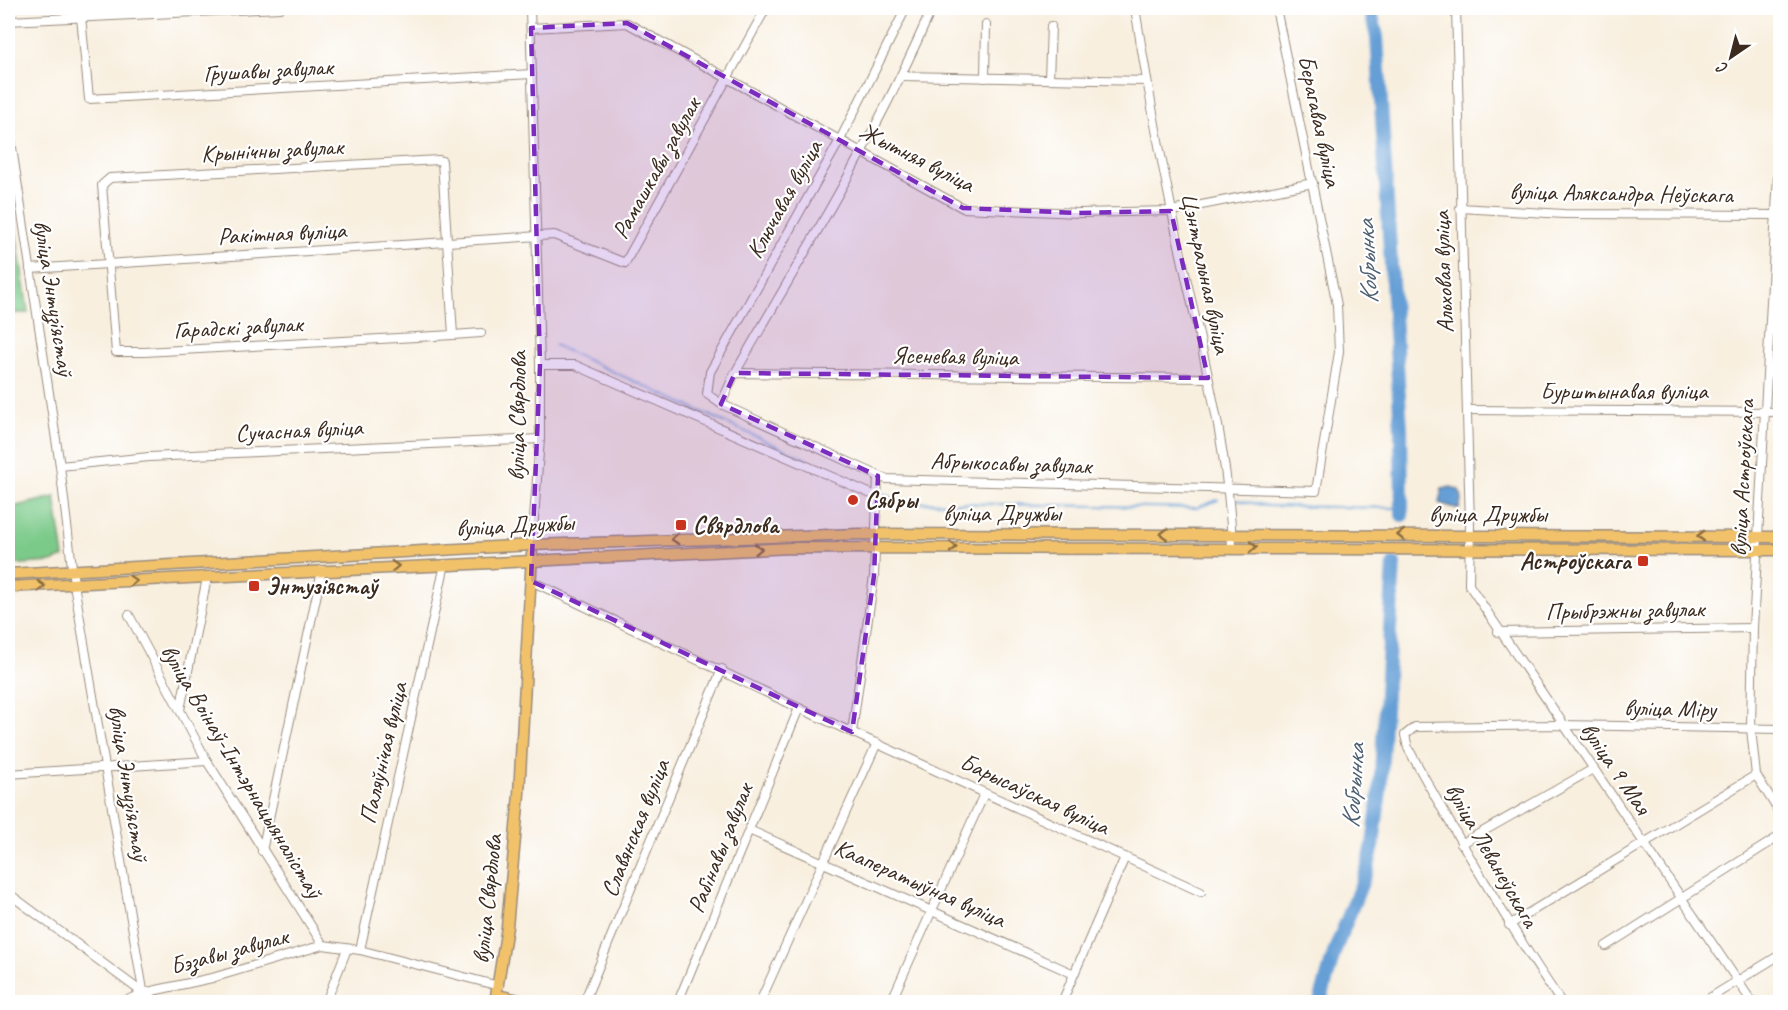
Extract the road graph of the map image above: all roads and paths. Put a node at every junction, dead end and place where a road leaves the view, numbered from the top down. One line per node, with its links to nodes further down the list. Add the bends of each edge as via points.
1 (280, 8): 9 (street)
2 (530, 8): 13 (street, вуліца Свярдлова)
3 (766, 8): 17 (street, Рамашкавы завулак)
4 (906, 8): 22 (street, Ключавая вуліца)
5 (932, 8): 15 (street, Ключавая вуліца)
6 (1135, 8): 19 (street, Цэнтральная вуліца)
7 (1276, 8): 24 (street, Берагавая вуліца)
8 (1456, 8): 25 (street, Альховая вуліца)
9 (81, 17): 10 (street); 14 (street, Грушавы завулак, via 89,99)
10 (8, 21)
11 (986, 24): 16 (street)
12 (1051, 26): 18 (street)
13 (531, 28): 14 (street, вуліца Свярдлова); 17 (street, Жытняя вуліца, via 627,23)
14 (532, 74): 28 (street, вуліца Свярдлова)
15 (902, 76): 16 (street); 23 (street, Ключавая вуліца)
16 (985, 78): 18 (street)
17 (729, 79): 22 (street, Жытняя вуліца); 28 (street, Рамашкавы завулак, via 625,263 554,235)
18 (1050, 79): 19 (street)
19 (1147, 81): 26 (street, Цэнтральная вуліца)
20 (8, 121): 31 (street, вуліца Энтузіястаў)
21 (1780, 139): 27 (street, вуліца Астроўскага)
22 (840, 140): 23 (street, Жытняя вуліца); 37 (street, Ключавая вуліца, via 710,372 707,394)
23 (862, 152): 26 (street, Жытняя вуліца, via 963,208 1080,213); 35 (street, Ключавая вуліца)
24 (1313, 183): 26 (street, Жытняя вуліца); 45 (street, Берагавая вуліца, via 1336,305 1339,352)
25 (1460, 208): 27 (street, вуліца Аляксандра Неўскага, via 1564,214); 38 (street, Альховая вуліца)
26 (1172, 211): 36 (street, Цэнтральная вуліца)
27 (1779, 215): 39 (street, вуліца Астроўскага)
28 (536, 237): 29 (street, Ракітная вуліца); 34 (street, вуліца Свярдлова)
29 (447, 243): 30 (street, Ракітная вуліца); 30 (street, Крынічны завулак, via 439,160 110,178 102,185); 33 (street)
30 (107, 263): 31 (street, Ракітная вуліца); 33 (street, Гарадскі завулак, via 114,348 119,353)
31 (30, 269): 42 (street, вуліца Энтузіястаў)
32 (481, 333): 33 (street, Гарадскі завулак)
33 (453, 335)
34 (540, 365): 41 (street, вуліца Свярдлова); 46 (street, via 575,365)
35 (735, 373): 36 (street, Ясеневая вуліца); 37 (street)
36 (1208, 378): 44 (street, Цэнтральная вуліца)
37 (721, 404): 43 (street, Абрыкосавы завулак)
38 (1467, 410): 39 (street, Бурштынавая вуліца); 50 (street, Альховая вуліца)
39 (1766, 412): 40 (street, Бурштынавая вуліца); 52 (street, вуліца Астроўскага)
40 (1780, 412)
41 (540, 439): 42 (street, Сучасная вуліца); 56 (street, вуліца Свярдлова)
42 (60, 466): 68 (street, вуліца Энтузіястаў)
43 (878, 476): 44 (street, Абрыкосавы завулак); 46 (street)
44 (1227, 489): 45 (street, Абрыкосавы завулак); 49 (street, Цэнтральная вуліца)
45 (1316, 491)
46 (876, 496): 47 (street)
47 (875, 534): 48 (main road, вуліца Дружбы); 54 (main road, вуліца Дружбы, one-way to 54); 57 (street); 60 (main road, via 866,543)
48 (957, 534): 49 (main road, вуліца Дружбы, one-way to 48); 57 (main road, via 882,540)
49 (1231, 534): 50 (main road, вуліца Дружбы, one-way to 49); 58 (main road, via 1220,543); 59 (street, Цэнтральная вуліца)
50 (1470, 534): 51 (main road, вуліца Дружбы); 61 (main road, via 1459,544); 62 (street, Альховая вуліца)
51 (1556, 536): 52 (main road, вуліца Дружбы, one-way to 51); 62 (main road, via 1477,540)
52 (1759, 537): 53 (main road, вуліца Дружбы); 63 (main road, via 1749,545); 65 (street, вуліца Астроўскага)
53 (1780, 537)
54 (612, 542): 56 (main road, вуліца Дружбы); 66 (main road, via 541,552)
55 (1780, 542): 65 (main road, via 1766,542)
56 (532, 545): 66 (main road, вуліца Свярдлова); 67 (main road, via 525,554); 68 (main road, вуліца Дружбы)
57 (875, 547): 58 (main road, вуліца Дружбы, one-way to 58); 60 (main road, вуліца Дружбы); 85 (street, via 870,612)
58 (1154, 547): 59 (main road, вуліца Дружбы)
59 (1232, 547): 61 (main road, вуліца Дружбы, one-way to 61)
60 (791, 548): 66 (main road, вуліца Дружбы, one-way to 60)
61 (1394, 548): 62 (main road, вуліца Дружбы)
62 (1470, 548): 63 (main road, вуліца Дружбы); 77 (street, вуліца 9 Мая, via 1469,585)
63 (1673, 549): 65 (main road, вуліца Дружбы)
64 (1780, 550): 65 (main road, вуліца Дружбы)
65 (1758, 551): 76 (street, вуліца Астроўскага)
66 (532, 560): 67 (main road, вуліца Дружбы); 72 (main road, вуліца Свярдлова)
67 (445, 564): 69 (main road, вуліца Дружбы, one-way to 67); 109 (street, Паляўнічая вуліца)
68 (73, 570): 70 (main road, вуліца Дружбы); 73 (street, вуліца Энтузіястаў)
69 (322, 570): 71 (main road, вуліца Дружбы); 98 (street)
70 (8, 574)
71 (207, 578): 73 (main road, вуліца Дружбы, one-way to 71); 80 (street)
72 (531, 580): 78 (street, Барысаўская вуліца); 113 (main road, вуліца Свярдлова, via 519,794)
73 (75, 584): 74 (main road, вуліца Дружбы, one-way to 73); 88 (street, вуліца Энтузіястаў)
74 (8, 587)
75 (129, 615): 80 (street, вуліца Воінаў-Інтэрнацыяналістаў)
76 (1753, 628): 77 (street, Прыбрэжны завулак); 83 (street, вуліца Астроўскага)
77 (1498, 632): 81 (street, вуліца 9 Мая)
78 (722, 669): 79 (street, Барысаўская вуліца); 119 (street, Славянская вуліца)
79 (799, 708): 85 (street, Барысаўская вуліца); 94 (street, Рабінавы завулак)
80 (180, 710): 87 (street, вуліца Воінаў-Інтэрнацыяналістаў)
81 (1563, 725): 82 (street, вуліца Міру); 83 (street, вуліца Міру); 89 (street, вуліца 9 Мая)
82 (1415, 727): 97 (street, вуліца Леванеўскага, via 1405,735 1408,748)
83 (1751, 729): 84 (street, вуліца Міру); 91 (street, вуліца Астроўскага)
84 (1780, 729)
85 (852, 732): 86 (street, Барысаўская вуліца)
86 (877, 743): 92 (street, Барысаўская вуліца); 100 (street)
87 (207, 761): 88 (street); 98 (street, вуліца Воінаў-Інтэрнацыяналістаў)
88 (107, 768): 90 (street); 114 (street, вуліца Энтузіястаў)
89 (1593, 769): 96 (street, вуліца 9 Мая); 97 (street)
90 (8, 774)
91 (1756, 775): 93 (street, вуліца Астроўскага); 96 (street)
92 (984, 794): 99 (street, Барысаўская вуліца); 104 (street)
93 (1780, 813)
94 (749, 830): 100 (street, Кааператыўная вуліца); 120 (street, Рабінавы завулак)
95 (1780, 836): 103 (street)
96 (1644, 843): 103 (street, вуліца 9 Мая); 105 (street)
97 (1461, 844): 105 (street, вуліца Леванеўскага)
98 (262, 851): 106 (street, вуліца Воінаў-Інтэрнацыяналістаў)
99 (1125, 857): 101 (street, Барысаўская вуліца); 111 (street)
100 (824, 862): 104 (street, Кааператыўная вуліца); 121 (street)
101 (1201, 892)
102 (8, 893): 114 (street)
103 (1681, 899): 107 (street); 112 (street, вуліца 9 Мая)
104 (931, 912): 111 (street, Кааператыўная вуліца); 122 (street)
105 (1509, 925): 124 (street, вуліца Леванеўскага)
106 (323, 945): 108 (street, Бэзавы завулак); 114 (street, Бэзавы завулак)
107 (1606, 946)
108 (347, 949): 109 (street, Бэзавы завулак); 117 (street)
109 (360, 950): 113 (street, Бэзавы завулак)
110 (1780, 955): 112 (street)
111 (1074, 974): 123 (street)
112 (1737, 981): 125 (street); 126 (street, вуліца 9 Мая)
113 (497, 995): 118 (main road)
114 (144, 998): 115 (street, Бэзавы завулак); 116 (street)
115 (123, 1002)
116 (160, 1002)
117 (326, 1002)
118 (528, 1002)
119 (584, 1002)
120 (678, 1002)
121 (760, 1002)
122 (891, 1002)
123 (1062, 1002)
124 (1561, 1002)
125 (1703, 1002)
126 (1752, 1002)

